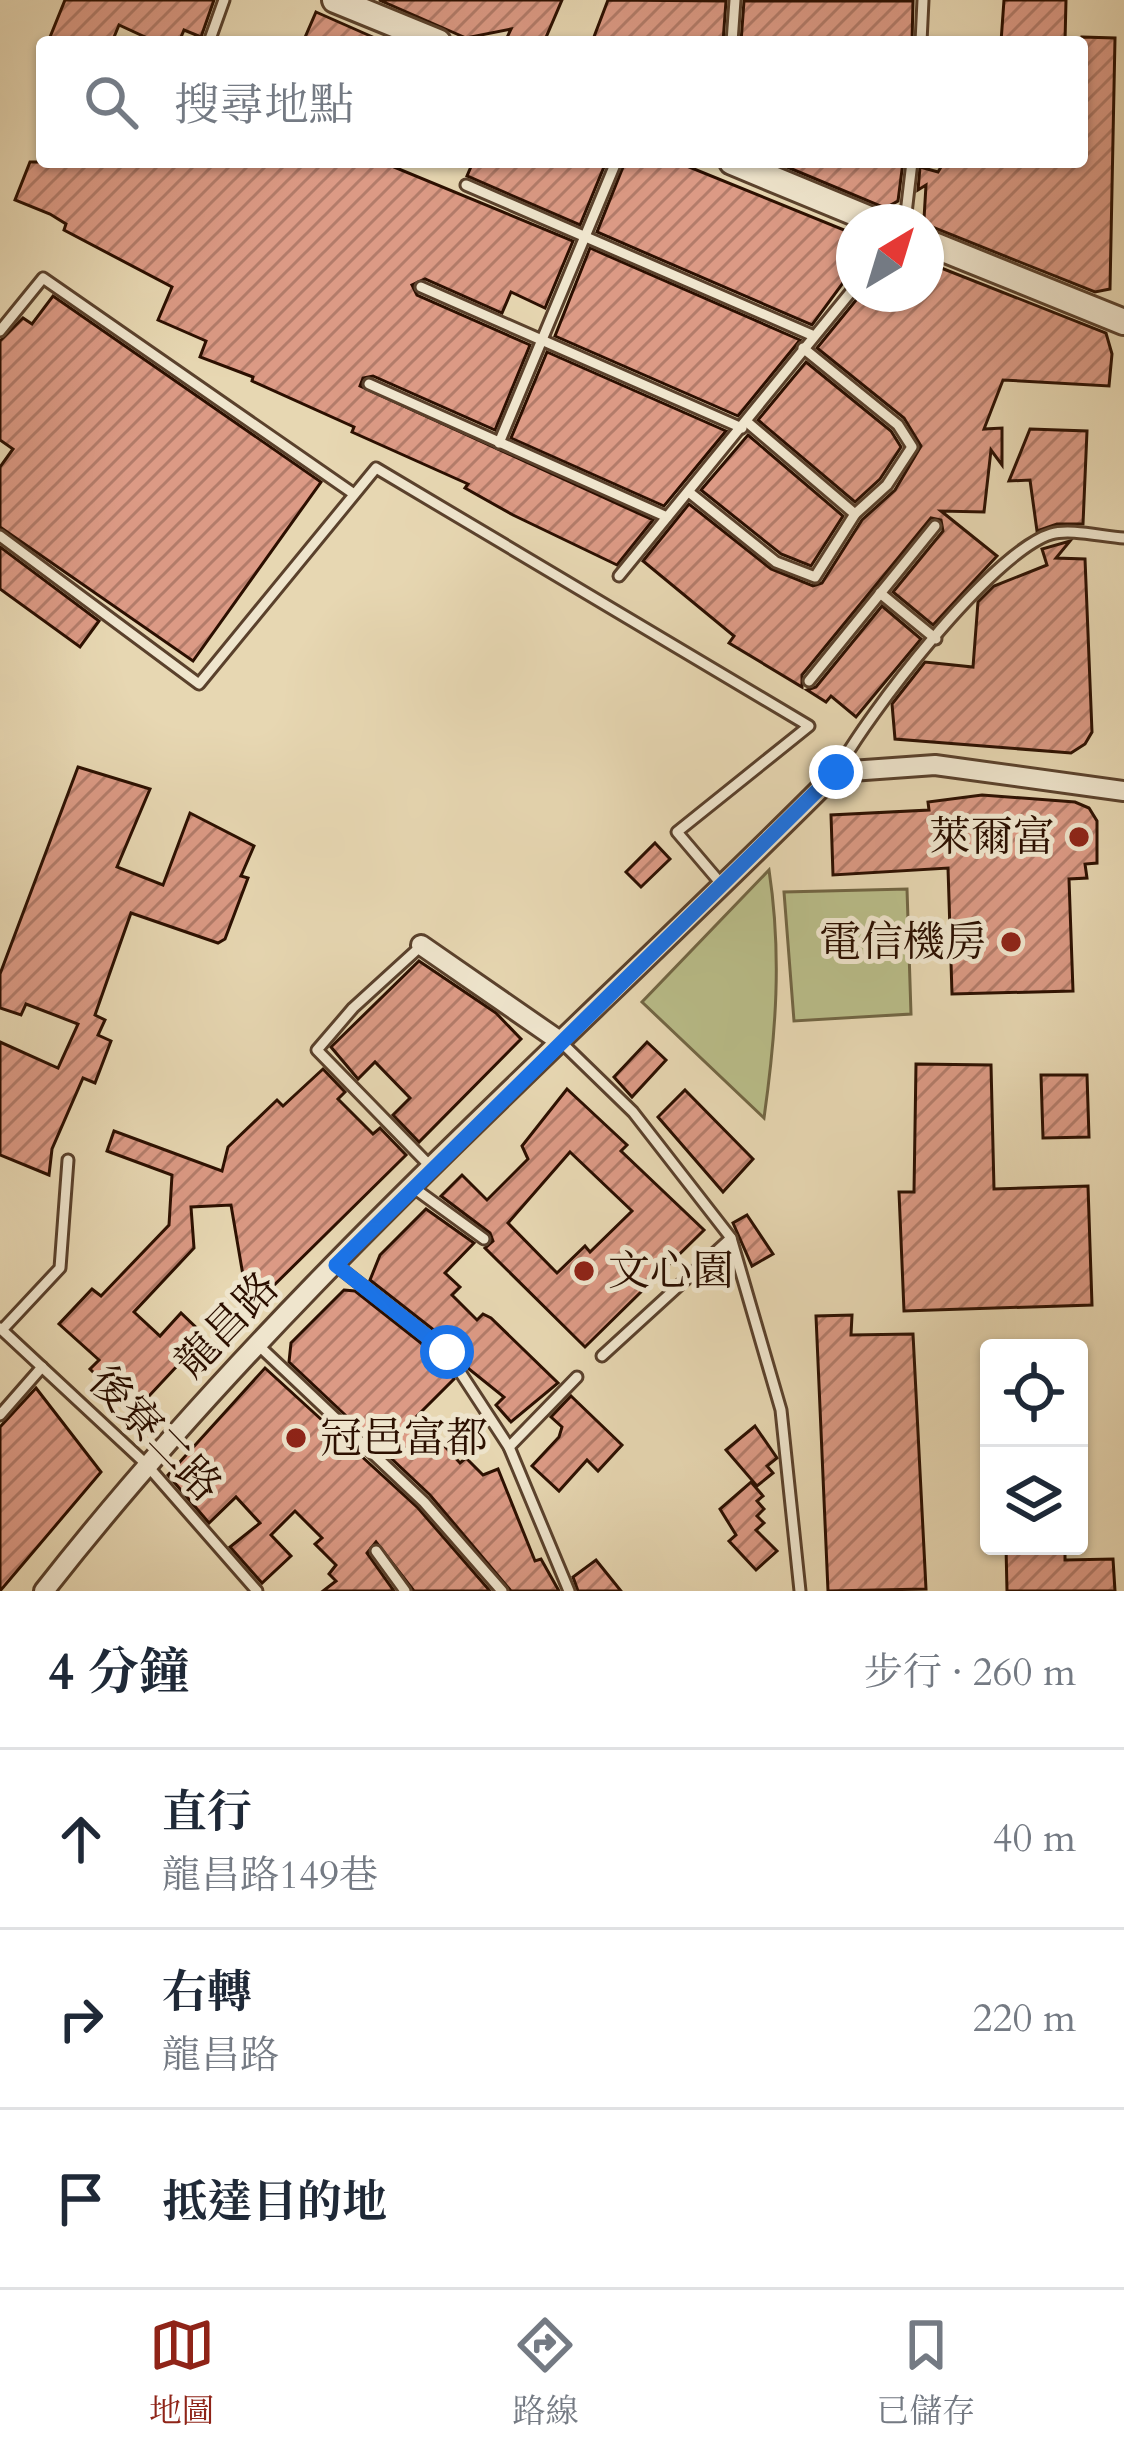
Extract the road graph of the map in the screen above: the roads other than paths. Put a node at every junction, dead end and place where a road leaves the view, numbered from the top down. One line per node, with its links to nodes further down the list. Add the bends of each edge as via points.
1 (224, 0): 5 (lane)
2 (335, 0): 6 (street)
3 (734, 0): 7 (lane)
4 (923, 0): 8 (lane)
5 (211, 36)
6 (423, 36)
7 (732, 36)
8 (921, 36)
9 (614, 168): 15 (lane)
10 (746, 168): 14 (street)
11 (911, 168): 13 (lane)
12 (466, 184): 15 (lane)
13 (907, 204)
14 (836, 205)
15 (587, 237): 21 (lane); 22 (lane)
16 (944, 249): 19 (street)
17 (421, 287): 22 (lane)
18 (836, 310): 21 (lane)
19 (1124, 322)
20 (0, 331): 28 (lane, via 43,278)
21 (814, 336): 23 (lane)
22 (543, 339): 25 (lane); 26 (lane)
23 (803, 347): 25 (lane); 29 (lane, via 911,442 887,485)
24 (370, 384): 26 (lane)
25 (744, 425): 27 (lane); 29 (lane)
26 (499, 443): 30 (lane)
27 (690, 493): 29 (lane, via 776,562 815,577); 30 (lane)
28 (354, 494): 32 (lane, via 199,684); 40 (lane, via 376,468 809,726 677,832)
29 (855, 514)
30 (668, 517): 34 (lane)
31 (935, 526): 35 (lane)
32 (0, 536)
33 (1124, 538): 36 (lane, via 1051,533 994,572)
34 (620, 576)
35 (880, 593): 36 (lane); 37 (lane)
36 (936, 639): 38 (lane, via 861,726)
37 (808, 681)
38 (836, 772): 39 (street, via 935,765); 40 (street, 龍昌路)
39 (1124, 791)
40 (723, 886): 42 (street, 龍昌路)
41 (422, 945): 42 (street); 44 (lane, via 317,1050)
42 (560, 1042): 44 (street, 龍昌路); 46 (lane, via 633,1112)
43 (68, 1160): 49 (lane, via 60,1268)
44 (433, 1169): 45 (street, 龍昌路)
45 (414, 1188): 47 (lane); 48 (street, 龍昌路)
46 (731, 1238): 51 (lane); 63 (lane, via 781,1410)
47 (484, 1239)
48 (336, 1265): 50 (street, 龍昌路); 55 (lane, via 447,1352)
49 (1, 1329): 52 (lane, 後寮二路)
50 (257, 1344): 56 (street, 龍昌路); 61 (lane, via 424,1502)
51 (602, 1356)
52 (42, 1367): 54 (lane); 56 (lane, 後寮二路)
53 (577, 1377): 55 (lane)
54 (0, 1415)
55 (509, 1447): 62 (lane)
56 (145, 1463): 58 (street, 龍昌路); 59 (lane, 後寮二路)
57 (376, 1551): 60 (lane)
58 (44, 1591)
59 (257, 1591)
60 (405, 1591)
61 (502, 1591)
62 (568, 1591)
63 (800, 1591)

